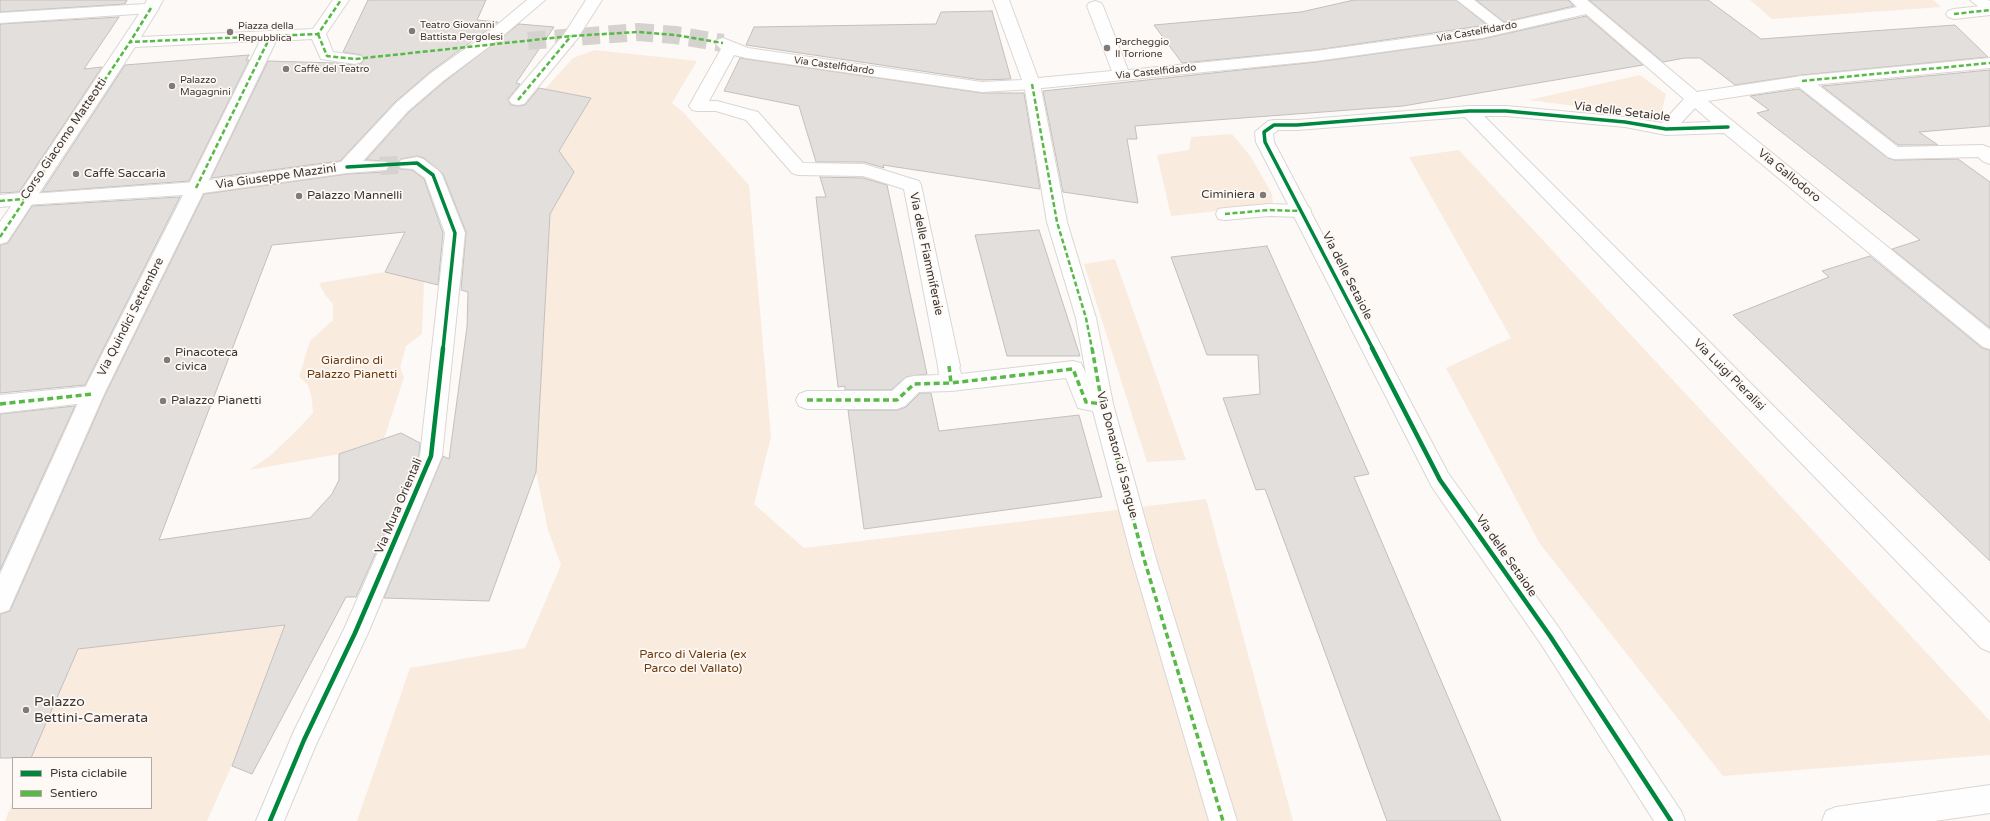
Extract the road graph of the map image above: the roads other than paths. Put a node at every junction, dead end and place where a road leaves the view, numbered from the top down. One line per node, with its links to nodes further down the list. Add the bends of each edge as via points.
1 (341, 0): 14 (street)
2 (537, 0): 31 (street, Via Giuseppe Mazzini, via 492,37 437,76 408,102)
3 (594, 0): 24 (street, via 571,36)
4 (1001, 0): 22 (street, Via Donatori di Sangue)
5 (1464, 0): 13 (lane)
6 (1978, 0): 10 (street)
7 (1588, 3): 13 (street, Via Castelfidardo); 23 (street, Via Gallodoro)
8 (153, 4): 12 (street); 16 (street)
9 (1095, 6): 20 (street)
10 (1990, 9): 11 (street)
11 (1954, 14)
12 (0, 18)
13 (1502, 28): 20 (street, Via Castelfidardo, via 1316,56)
14 (318, 34): 15 (street); 18 (street, via 326,56)
15 (271, 35): 16 (street); 32 (street, Via Quindici Settembre)
16 (130, 42): 33 (street, Corso Giacomo Matteotti)
17 (726, 46): 22 (street, Via Castelfidardo, via 746,53 982,87); 39 (street, Via delle Fiammiferaie, via 698,106 717,106 752,116 798,169 864,170 912,185)
18 (355, 59)
19 (1990, 63): 21 (street)
20 (1122, 75): 22 (street, Via Castelfidardo)
21 (1802, 81): 23 (street); 28 (street, via 1894,153 1982,151)
22 (1032, 84): 43 (street, Via Donatori di Sangue, via 1057,222 1086,318)
23 (1694, 98): 26 (street, Via Gallodoro); 27 (street)
24 (518, 100)
25 (1469, 111): 27 (street, Via delle Setaiole, via 1522,112 1625,122); 35 (street, Via delle Setaiole, via 1298,126 1274,125 1264,132 1265,142); 45 (street, Via Luigi Pieralisi)
26 (1728, 127): 27 (street, Via delle Setaiole); 38 (street, Via Gallodoro)
27 (1666, 129)
28 (1990, 158)
29 (412, 164): 47 (street, Via Mura Orientali, via 433,175 455,233 431,456)
30 (380, 166): 31 (street)
31 (347, 167): 32 (street, Via Giuseppe Mazzini)
32 (196, 188): 33 (street, Via Giuseppe Mazzini); 40 (street, Via Quindici Settembre)
33 (24, 199): 34 (street, Via Giuseppe Mazzini); 37 (street, Corso Giacomo Matteotti)
34 (0, 201)
35 (1302, 211): 36 (street, via 1269,210); 49 (street, Via delle Setaiole, via 1440,480 1550,636)
36 (1225, 214)
37 (0, 237)
38 (1990, 341)
39 (950, 374): 41 (street, via 914,384 897,400); 43 (street, via 1073,369 1086,402)
40 (93, 394): 42 (street); 44 (street, Via Quindici Settembre)
41 (807, 400)
42 (0, 404)
43 (1102, 404): 48 (street, Via Donatori di Sangue, via 1144,559)
44 (0, 602)
45 (1990, 640)
46 (1990, 799): 50 (street)
47 (270, 821)
48 (1223, 821)
49 (1671, 821)
50 (1836, 821)

